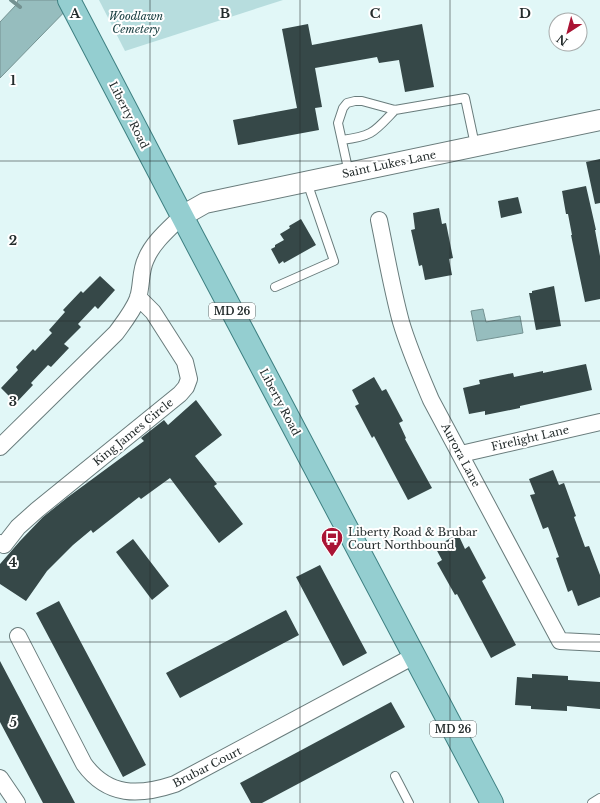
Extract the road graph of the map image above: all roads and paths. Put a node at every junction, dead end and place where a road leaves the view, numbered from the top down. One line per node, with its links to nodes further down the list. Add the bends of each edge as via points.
1 (70, 0): 8 (main road, Liberty Road / MD 26)
2 (395, 110): 4 (lane, via 368,135); 4 (lane, via 362,101 347,103 338,123); 5 (lane, via 465,98)
3 (600, 120): 5 (street, Saint Lukes Lane)
4 (342, 140): 6 (lane)
5 (475, 146): 6 (street, Saint Lukes Lane)
6 (349, 173): 7 (street, Saint Lukes Lane)
7 (307, 182): 8 (street, Saint Lukes Lane, via 205,203); 10 (lane, via 334,261)
8 (182, 216): 11 (street, via 151,249 145,260); 18 (main road, Liberty Road / MD 26)
9 (379, 220): 14 (street, Aurora Lane, via 390,278 414,359 431,400)
10 (275, 287)
11 (138, 297): 13 (street, via 130,314 116,333); 15 (street, King James Circle, via 153,312 185,362 189,379 186,387 37,510)
12 (600, 422): 14 (street, Firelight Lane)
13 (0, 447)
14 (461, 454): 17 (street, Aurora Lane, via 560,641)
15 (1, 546)
16 (18, 636): 18 (street, Brubar Court, via 88,770 102,783 126,792 160,790 175,784)
17 (600, 643)
18 (414, 656): 24 (main road, Liberty Road / MD 26)
19 (394, 776): 23 (lane)
20 (0, 778): 22 (street)
21 (600, 798): 25 (lane)
22 (17, 803)
23 (409, 803)
24 (492, 803)
25 (592, 803)

